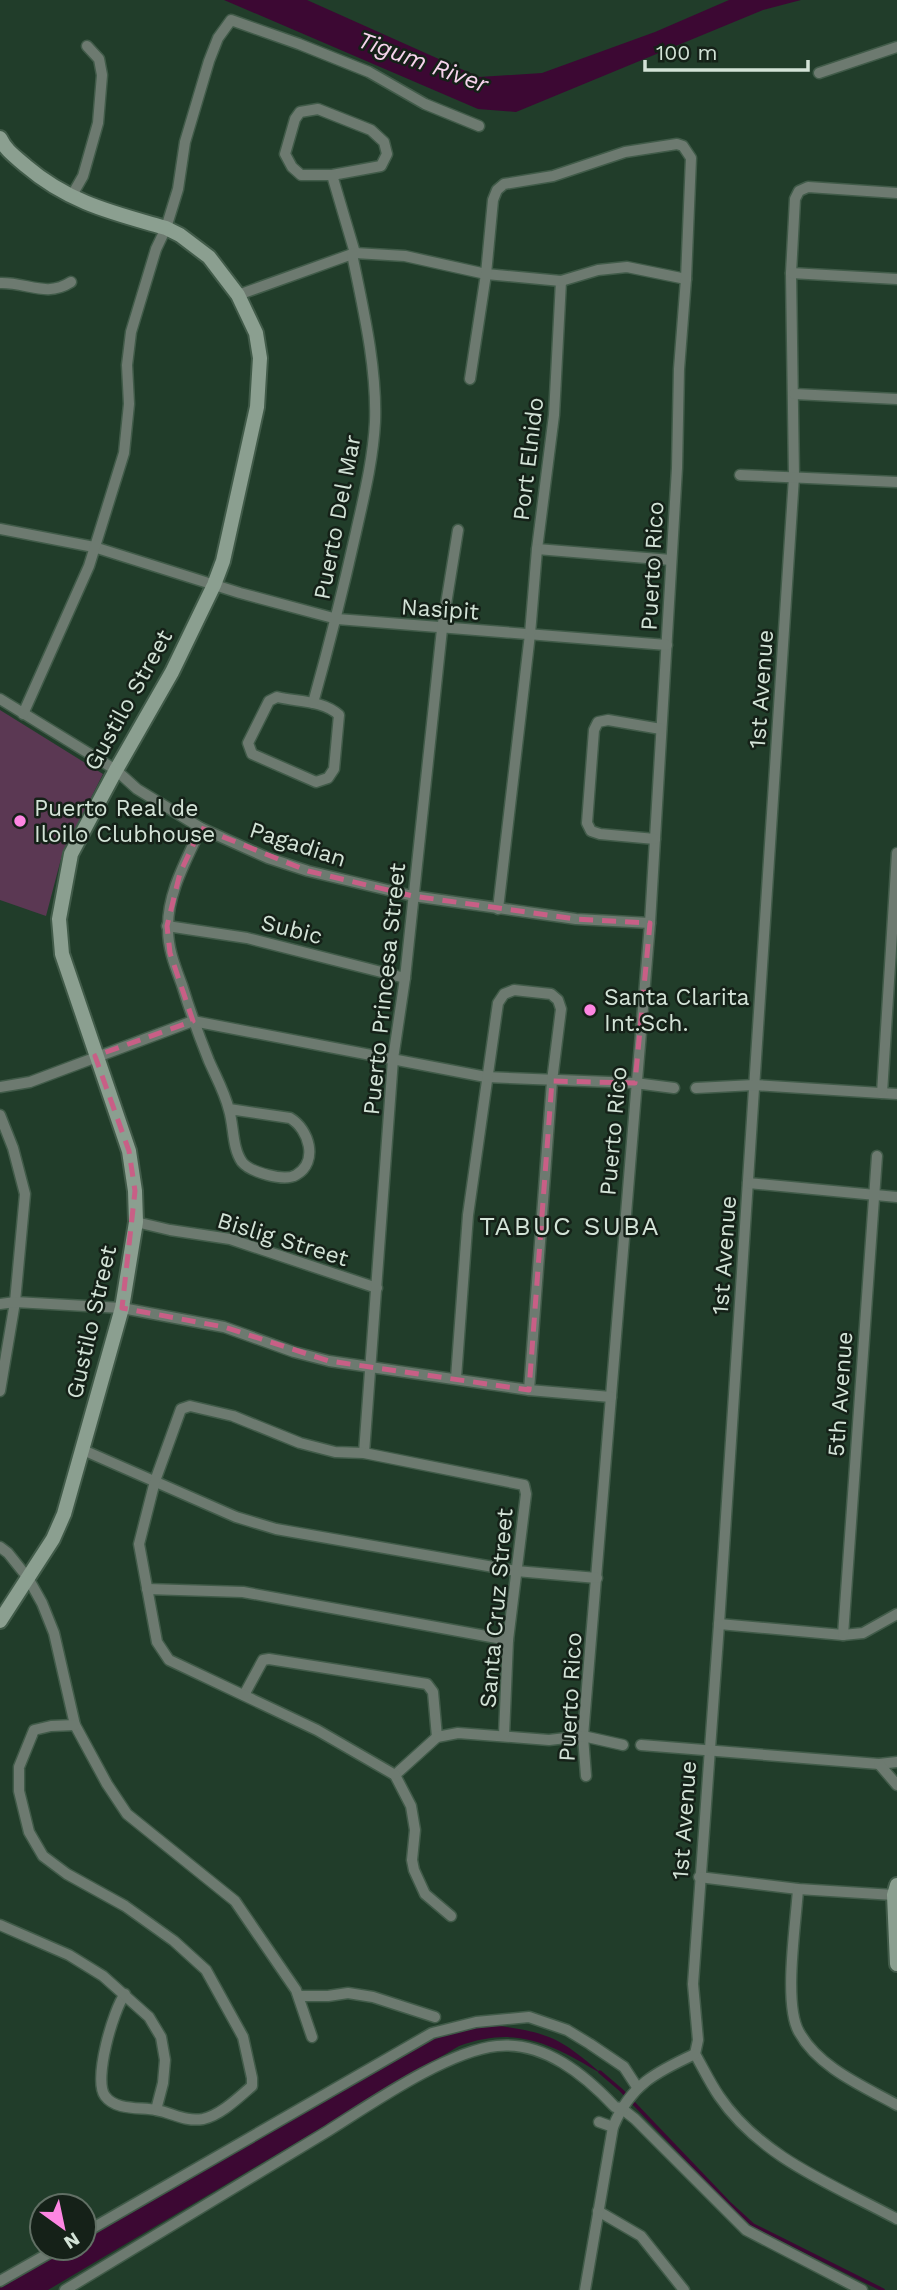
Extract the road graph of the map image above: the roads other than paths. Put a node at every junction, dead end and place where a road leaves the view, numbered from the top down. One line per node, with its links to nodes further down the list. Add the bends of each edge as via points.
1 (87, 46): 8 (street, via 99,59 102,75 98,123 83,176)
2 (897, 47): 3 (street)
3 (819, 73)
4 (479, 126): 9 (street, via 425,104 369,72 231,20 209,61)
5 (1, 146): 8 (street, Gustilo Street)
6 (332, 175): 6 (street, via 301,175 286,159 300,112 318,109 371,130 384,142 387,154 381,166); 10 (street, Puerto Del Mar)
7 (897, 193): 11 (street, 1st Avenue, via 807,187 799,191)
8 (71, 197): 9 (street, Gustilo Street)
9 (166, 228): 18 (street, Gustilo Street, via 209,257); 27 (street, via 131,332 128,430)
10 (354, 253): 12 (street, via 405,256); 18 (street); 31 (street, Puerto Del Mar, via 375,422 369,474)
11 (791, 273): 14 (street); 20 (street, 1st Avenue)
12 (486, 274): 13 (street, Puerto Rico, via 493,200 504,184 552,176 625,152 677,144 691,158); 15 (street); 19 (street)
13 (686, 279): 15 (street, via 627,267); 29 (street, Puerto Rico)
14 (897, 279)
15 (561, 281): 28 (street, Port Elnido, via 554,415)
16 (71, 282): 17 (street, via 57,290)
17 (0, 283)
18 (238, 295): 30 (street, Gustilo Street, via 256,333 260,379 246,462)
19 (470, 379)
20 (794, 394): 21 (street); 23 (street, 1st Avenue)
21 (897, 399)
22 (740, 475): 23 (street)
23 (794, 477): 24 (street); 54 (street, 1st Avenue)
24 (897, 482)
25 (0, 529): 27 (street)
26 (458, 530): 32 (street, Puerto Princesa Street)
27 (94, 547): 30 (street); 37 (street)
28 (537, 549): 29 (street, Port Elnido); 33 (street)
29 (671, 560): 34 (street, Puerto Rico)
30 (214, 585): 31 (street, Nasipit); 39 (street, Gustilo Street, via 173,672)
31 (337, 619): 32 (street, Nasipit); 36 (street, Puerto Del Mar)
32 (442, 629): 33 (street, Nasipit); 43 (street, Puerto Princesa Street)
33 (530, 635): 34 (street, Nasipit); 44 (street)
34 (667, 645): 38 (street, Puerto Rico)
35 (0, 699): 37 (street, Pagadian)
36 (313, 703): 36 (street, via 277,697 269,701 248,743 251,754 316,782 328,778 334,769 339,715)
37 (23, 714): 39 (street, Pagadian)
38 (661, 729): 41 (street, Puerto Rico); 41 (street, via 598,722 587,824 600,834)
39 (116, 770): 40 (street, Pagadian, via 137,789); 49 (street, Gustilo Street, via 71,854 59,919 61,954)
40 (201, 828): 43 (street, Pagadian, via 268,858); 46 (street, via 180,873)
41 (654, 839): 45 (street, Puerto Rico)
42 (897, 853): 58 (street)
43 (413, 896): 44 (street, Pagadian); 47 (street, Puerto Princesa Street)
44 (498, 909): 45 (street, Pagadian)
45 (650, 923): 53 (street, Puerto Rico)
46 (167, 926): 47 (street, Subic, via 247,938); 48 (street, via 170,953)
47 (405, 978): 50 (street, Puerto Princesa Street)
48 (193, 1021): 49 (street); 50 (street); 60 (street)
49 (95, 1056): 55 (street, via 30,1082); 66 (street, Gustilo Street, via 129,1151)
50 (393, 1059): 51 (street); 67 (street, Puerto Princesa Street)
51 (486, 1077): 52 (street); 52 (street, via 498,1003 514,990 551,994 558,1000 561,1009); 72 (street, via 468,1215)
52 (552, 1081): 53 (street); 73 (street)
53 (635, 1083): 56 (street); 75 (street, Puerto Rico)
54 (754, 1085): 57 (street); 58 (street); 63 (street, 1st Avenue)
55 (0, 1087)
56 (674, 1088)
57 (696, 1088)
58 (881, 1093): 59 (street)
59 (897, 1094)
60 (229, 1109): 60 (street, via 236,1151 246,1166 278,1178 290,1178 306,1166 310,1150 299,1123)
61 (0, 1115): 68 (street, via 25,1194)
62 (877, 1156): 64 (street, 5th Avenue)
63 (748, 1184): 64 (street); 86 (street, 1st Avenue)
64 (872, 1196): 65 (street); 87 (street, 5th Avenue)
65 (897, 1197)
66 (136, 1222): 67 (street, Bislig Street, via 230,1238); 70 (street, Gustilo Street)
67 (377, 1289): 71 (street, Puerto Princesa Street)
68 (15, 1302): 69 (street); 70 (street); 74 (street)
69 (0, 1304)
70 (122, 1308): 71 (street, via 224,1327 305,1355); 76 (street, Gustilo Street)
71 (370, 1366): 72 (street); 77 (street, Puerto Princesa Street)
72 (456, 1378): 73 (street)
73 (528, 1390): 75 (street)
74 (0, 1391)
75 (611, 1398): 82 (street, Puerto Rico)
76 (83, 1450): 78 (street); 81 (street, Gustilo Street, via 64,1514)
77 (364, 1453): 78 (street, via 300,1443 233,1416 190,1406 181,1409); 80 (street, Santa Cruz Street, via 524,1485)
78 (155, 1481): 80 (street, via 236,1517 276,1529); 83 (street, via 139,1544)
79 (0, 1547): 81 (street)
80 (516, 1571): 82 (street); 88 (street, Santa Cruz Street)
81 (28, 1578): 85 (street, Gustilo Street); 90 (street, via 54,1633)
82 (597, 1578): 92 (street, Puerto Rico)
83 (147, 1590): 88 (street, via 243,1592); 89 (street, via 157,1642 169,1660)
84 (897, 1614): 87 (street, via 863,1633)
85 (0, 1621)
86 (719, 1625): 87 (street); 96 (street, 1st Avenue)
87 (843, 1635)
88 (508, 1640): 91 (street, Santa Cruz Street)
89 (244, 1695): 93 (street, via 263,1660 269,1659 427,1685 433,1692); 99 (street)
90 (75, 1725): 109 (street, via 127,1814 235,1901); 116 (street, via 34,1730 25,1750 19,1791 29,1832 43,1856 125,1906 206,1970 243,2037 252,2078 252,2086 239,2098 204,2119 182,2119)
91 (504, 1735): 92 (street, via 549,1740); 93 (street)
92 (583, 1736): 94 (street); 100 (street, Puerto Rico)
93 (437, 1737): 99 (street)
94 (623, 1745)
95 (641, 1745): 96 (street)
96 (709, 1751): 98 (street); 102 (street, 1st Avenue)
97 (897, 1762): 98 (street)
98 (879, 1764): 101 (street)
99 (395, 1775): 105 (street, via 411,1806 414,1870 425,1895)
100 (586, 1776)
101 (897, 1785)
102 (699, 1877): 103 (street); 112 (street, 1st Avenue, via 693,1984)
103 (798, 1889): 104 (street); 114 (street, via 791,2007 798,2032 841,2074)
104 (896, 1890): 107 (street)
105 (451, 1916)
106 (0, 1925): 108 (street, via 69,1955)
107 (897, 1964)
108 (125, 1994): 116 (street, via 162,2037 165,2060); 116 (street, via 112,2017 106,2045 101,2082 104,2095 137,2110)
109 (299, 1996): 110 (street, via 348,1993); 111 (street)
110 (435, 2017)
111 (312, 2037)
112 (695, 2054): 113 (street, via 661,2069); 120 (street, via 719,2097 768,2147 789,2163)
113 (637, 2087): 115 (street); 121 (street, via 624,2067 578,2037 529,2017 432,2032)
114 (897, 2105)
115 (622, 2107): 118 (street); 124 (street, via 615,2108 579,2073 537,2051 498,2046 469,2052 394,2091); 127 (street, via 746,2230)
116 (156, 2110)
117 (599, 2122): 118 (street)
118 (613, 2127): 119 (street)
119 (598, 2211): 125 (street); 126 (street, via 641,2236)
120 (897, 2218)
121 (98, 2225)
122 (33, 2262): 123 (street)
123 (0, 2281)
124 (65, 2290)
125 (585, 2290)
126 (684, 2290)
127 (862, 2290)

